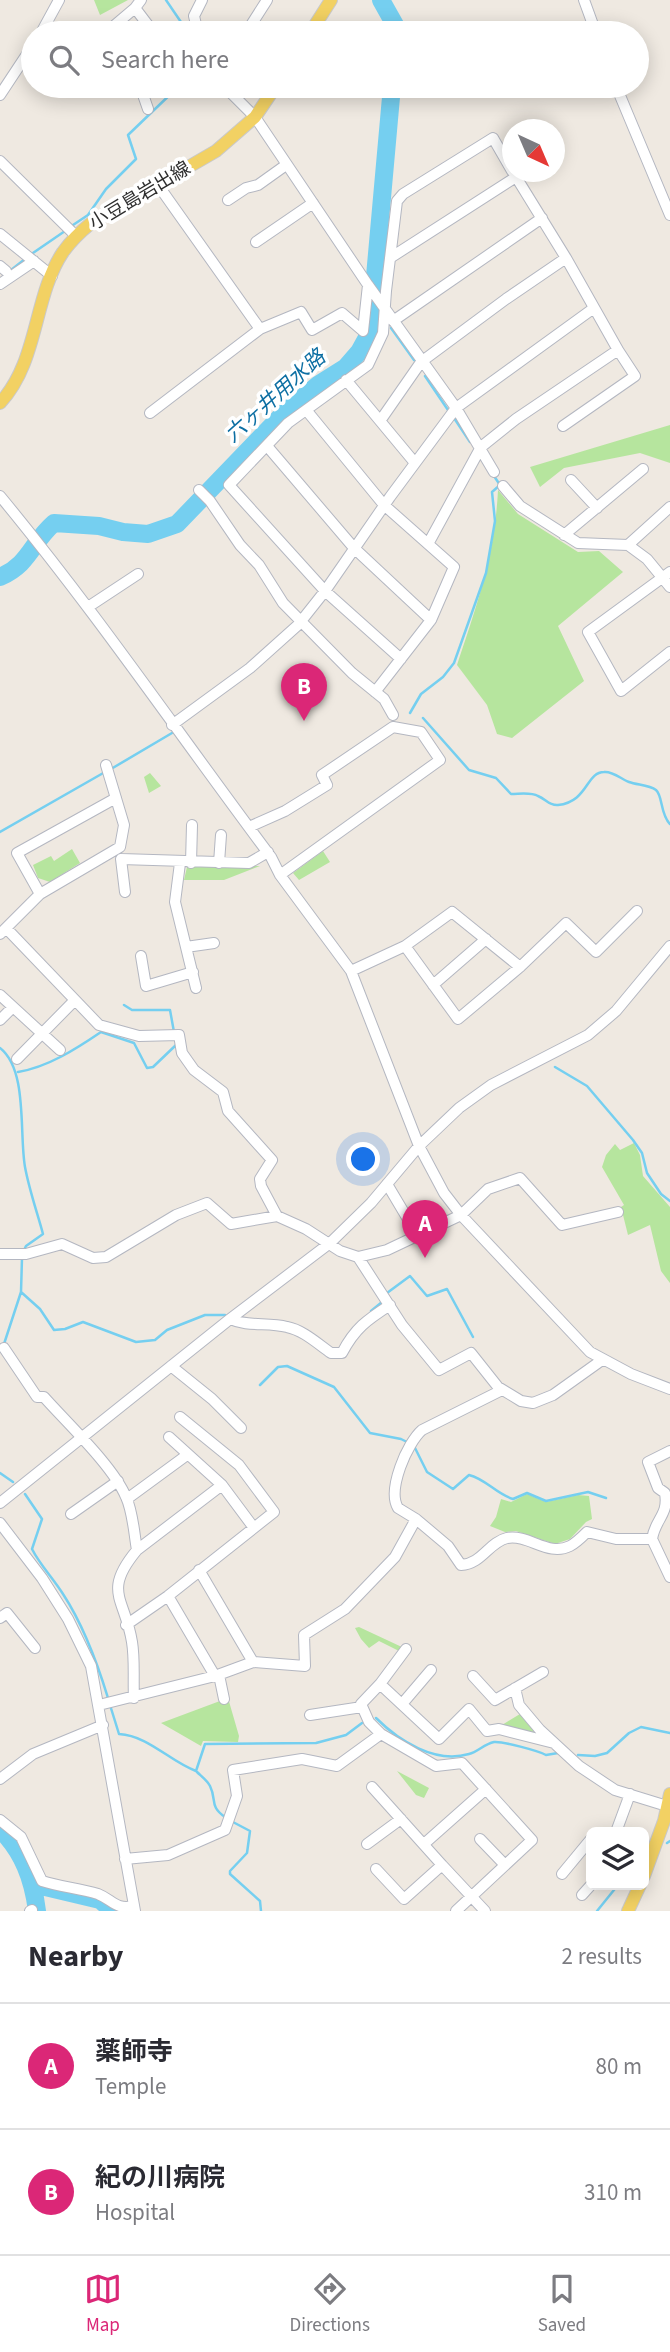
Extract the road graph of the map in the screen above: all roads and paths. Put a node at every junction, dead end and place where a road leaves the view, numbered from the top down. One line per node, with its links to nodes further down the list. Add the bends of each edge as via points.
1 (59, 0): 7 (street)
2 (202, 0): 10 (street)
3 (267, 0): 11 (street)
4 (331, 0): 12 (main road)
5 (584, 0): 13 (street)
6 (138, 4): 8 (street); 9 (street)
7 (48, 21)
8 (119, 21)
9 (147, 21)
10 (192, 21)
11 (254, 21)
12 (318, 21)
13 (592, 21)
14 (21, 64): 15 (street)
15 (0, 95)
16 (144, 98): 20 (street)
17 (236, 98): 21 (street)
18 (268, 98): 21 (main road, 小豆島岩出線)
19 (621, 98): 30 (street)
20 (148, 109)
21 (255, 117): 24 (street); 27 (main road, 小豆島岩出線, via 216,151)
22 (502, 153): 36 (street, via 493,138 403,194 397,201)
23 (0, 161): 32 (street)
24 (286, 165): 28 (street); 29 (street)
25 (502, 181): 36 (street)
26 (520, 182): 31 (street)
27 (158, 185): 32 (main road, 小豆島岩出線, via 90,224); 44 (street)
28 (228, 200)
29 (313, 203): 34 (street); 40 (street)
30 (670, 215)
31 (542, 218): 37 (street); 43 (street)
32 (70, 230): 38 (main road, 小豆島岩出線)
33 (0, 234): 35 (street)
34 (256, 242)
35 (30, 258): 38 (street); 39 (street)
36 (390, 258): 41 (street)
37 (566, 258): 42 (street); 46 (street)
38 (52, 276): 48 (main road, 小豆島岩出線, via 20,378)
39 (0, 284)
40 (368, 285): 41 (street); 44 (street, via 363,331 342,313 312,330 301,312)
41 (384, 307): 43 (street); 47 (street, via 383,333 369,365)
42 (594, 308): 45 (street); 49 (street)
43 (393, 321): 46 (street)
44 (260, 329): 51 (street)
45 (618, 350): 53 (street, via 635,376); 55 (street)
46 (421, 362): 49 (street); 52 (street)
47 (346, 380): 50 (street); 52 (street)
48 (0, 403)
49 (456, 408): 55 (street); 56 (street)
50 (307, 411): 54 (street); 63 (street)
51 (150, 414)
52 (380, 421): 56 (street)
53 (563, 426)
54 (267, 446): 69 (street); 72 (street, via 229,485)
55 (481, 447): 58 (street); 67 (street)
56 (415, 463): 63 (street)
57 (643, 469): 65 (street)
58 (494, 472)
59 (571, 480): 65 (street)
60 (503, 486): 66 (street, via 520,506)
61 (200, 490): 74 (street, via 283,603)
62 (0, 496): 73 (street)
63 (384, 505): 67 (street); 69 (street)
64 (670, 507): 68 (street)
65 (597, 508): 66 (street)
66 (564, 535): 68 (street, via 578,543)
67 (428, 544): 75 (street, via 454,566)
68 (628, 545): 71 (street)
69 (354, 548): 72 (street); 75 (street)
70 (138, 574): 73 (street)
71 (668, 579): 76 (street, via 588,632 621,691)
72 (325, 591): 74 (street); 77 (street)
73 (88, 607): 80 (street)
74 (302, 620): 78 (street); 80 (street, via 250,668)
75 (432, 620): 77 (street)
76 (670, 652)
77 (401, 659): 78 (street)
78 (375, 692): 79 (street)
79 (393, 715)
80 (172, 724): 84 (street)
81 (106, 765): 82 (street)
82 (116, 799): 91 (street, via 124,825 120,848); 91 (street, via 17,853)
83 (192, 825): 87 (street)
84 (249, 827): 86 (street); 89 (street, via 327,785 322,775 393,727 421,732 440,760)
85 (221, 835): 88 (street)
86 (268, 852): 88 (street, via 250,863); 89 (street)
87 (186, 863): 88 (street); 90 (street, via 121,859); 98 (street, via 175,902)
88 (219, 863)
89 (280, 875): 101 (street)
90 (125, 892)
91 (40, 894): 93 (street)
92 (637, 911): 100 (street, via 596,952 566,923)
93 (3, 931): 106 (street)
94 (486, 939): 96 (street, via 452,912); 100 (street); 103 (street)
95 (214, 943): 98 (street)
96 (405, 946): 101 (street); 103 (street)
97 (670, 946): 112 (street, via 616,1011 588,1035 491,1085)
98 (186, 947): 102 (street)
99 (141, 956): 102 (street, via 146,986)
100 (520, 967): 103 (street, via 458,1018)
101 (351, 971): 112 (street)
102 (192, 972): 104 (street)
103 (433, 985)
104 (196, 988)
105 (0, 995): 107 (street)
106 (75, 1000): 109 (street); 116 (street, via 99,1025 139,1036 179,1035 188,1062 223,1092 228,1111 272,1160 260,1180)
107 (13, 1007): 108 (street); 109 (street)
108 (0, 1020)
109 (42, 1034): 110 (street); 111 (street)
110 (60, 1049)
111 (17, 1059)
112 (419, 1146): 113 (street); 115 (street)
113 (387, 1184): 117 (street); 118 (street)
114 (618, 1212): 115 (street, via 562,1225 520,1178 488,1189)
115 (461, 1215): 120 (street, via 387,1250); 124 (street)
116 (277, 1216): 118 (street); 119 (street, via 231,1224 207,1203 176,1215 106,1257 93,1258 62,1244)
117 (409, 1222)
118 (330, 1243): 120 (street); 122 (street)
119 (0, 1254)
120 (358, 1257): 121 (street)
121 (390, 1306): 122 (street, via 361,1324 337,1355 286,1326); 127 (street, via 439,1370 471,1353)
122 (230, 1319): 125 (street)
123 (4, 1348): 131 (street, via 37,1397 44,1396)
124 (602, 1360): 126 (street); 127 (street, via 553,1395 533,1403)
125 (171, 1366): 129 (street); 131 (street)
126 (670, 1389)
127 (502, 1390): 139 (street, via 416,1436 394,1493 398,1508)
128 (180, 1417): 141 (street, via 239,1465 274,1512)
129 (241, 1428)
130 (169, 1437): 133 (street)
131 (81, 1438): 134 (street); 137 (street)
132 (670, 1451): 142 (street, via 648,1462 667,1504)
133 (187, 1455): 135 (street); 136 (street)
134 (118, 1482): 136 (street); 138 (street)
135 (222, 1485): 141 (street); 143 (street)
136 (127, 1499): 143 (street)
137 (0, 1503)
138 (71, 1514)
139 (415, 1519): 142 (street, via 448,1546 461,1564 471,1564 504,1539 518,1538 553,1550 570,1546 587,1532 616,1539); 151 (street, via 395,1557 345,1609 304,1635 305,1665)
140 (0, 1523): 161 (street, via 68,1619 91,1666)
141 (254, 1528): 144 (street)
142 (652, 1539): 145 (street)
143 (137, 1550): 148 (street, via 123,1567 117,1588)
144 (199, 1570): 146 (street); 151 (street)
145 (670, 1577)
146 (168, 1596): 148 (street); 154 (street)
147 (0, 1618): 149 (street, via 8,1613)
148 (126, 1625): 158 (street, via 132,1641)
149 (35, 1648)
150 (406, 1649): 156 (street)
151 (253, 1662): 154 (street)
152 (431, 1670): 160 (street)
153 (543, 1672): 157 (street)
154 (217, 1675): 158 (street); 159 (street)
155 (473, 1676): 157 (street, via 495,1700)
156 (380, 1684): 160 (street); 162 (street)
157 (515, 1688): 166 (street, via 519,1705)
158 (134, 1698): 161 (street)
159 (224, 1699)
160 (402, 1704): 166 (street, via 439,1739 469,1709 488,1731 499,1729)
161 (99, 1705): 164 (street)
162 (362, 1707): 163 (street); 165 (street)
163 (310, 1715)
164 (103, 1725): 167 (street, via 33,1754); 180 (street)
165 (381, 1734): 169 (street, via 436,1766 462,1763); 180 (street, via 337,1766 302,1759 233,1770 237,1796 225,1830 168,1855)
166 (554, 1743): 170 (street, via 579,1766 615,1790)
167 (0, 1779)
168 (372, 1787): 172 (street)
169 (486, 1789): 177 (street); 182 (street, via 532,1840)
170 (630, 1794): 171 (street); 174 (street)
171 (669, 1800): 179 (main road)
172 (401, 1819): 176 (street); 177 (street)
173 (0, 1820): 189 (street, via 21,1837 42,1881)
174 (618, 1827)
175 (480, 1839): 182 (street)
176 (367, 1844)
177 (424, 1844): 181 (street)
178 (586, 1845): 184 (street)
179 (649, 1852)
180 (125, 1859): 189 (street)
181 (442, 1865): 183 (street, via 404,1899); 188 (street)
182 (505, 1865): 188 (street)
183 (376, 1869)
184 (562, 1874)
185 (586, 1890): 187 (street)
186 (638, 1890): 192 (main road)
187 (582, 1895)
188 (472, 1896): 190 (street); 191 (street)
189 (134, 1909)
190 (456, 1911)
191 (485, 1911)
192 (628, 1911)

